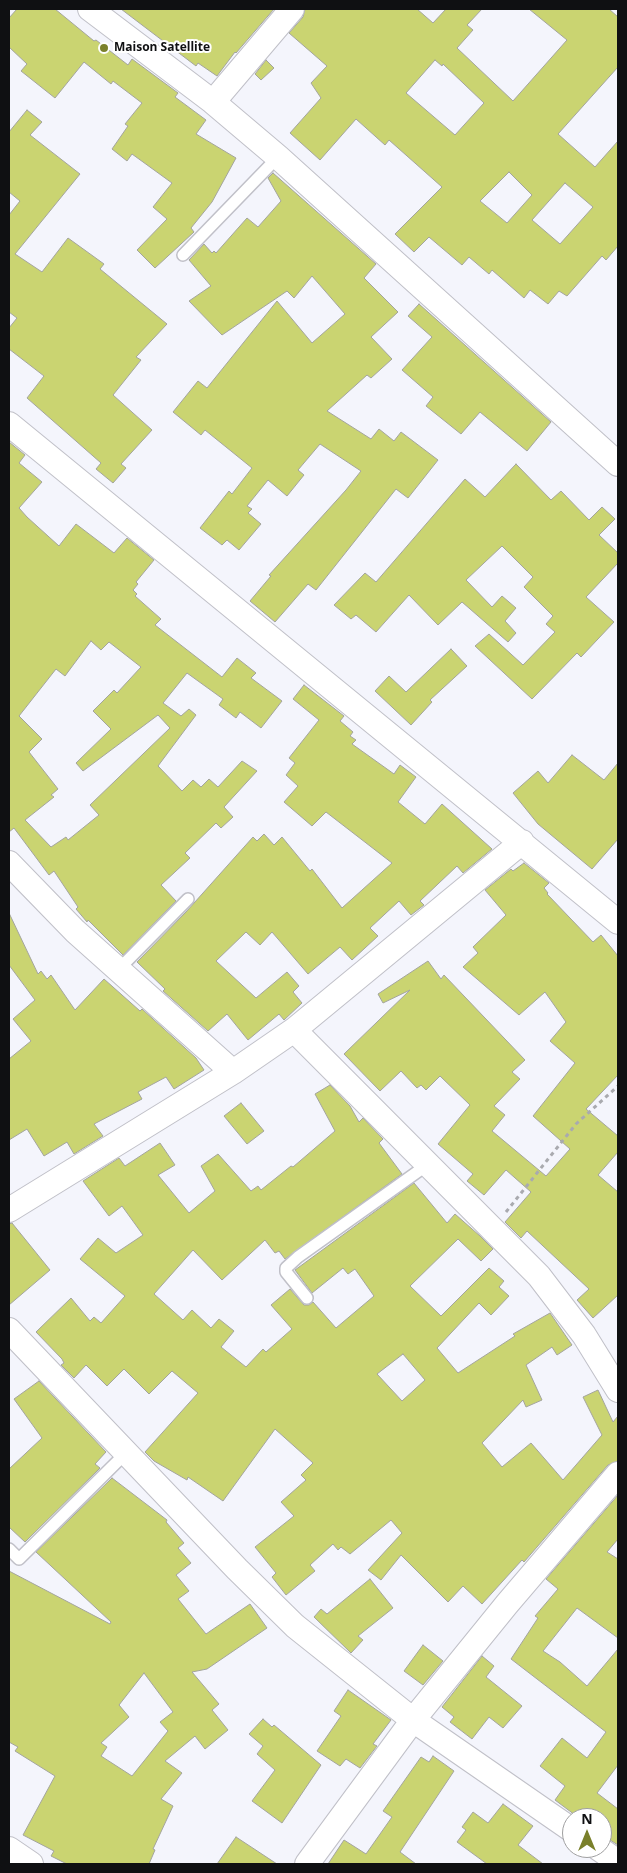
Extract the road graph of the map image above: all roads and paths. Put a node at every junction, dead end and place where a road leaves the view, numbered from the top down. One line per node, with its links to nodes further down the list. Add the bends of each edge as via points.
1 (90, 9): 3 (street)
2 (292, 9): 3 (street)
3 (214, 102): 4 (street)
4 (278, 157): 5 (lane); 7 (street)
5 (183, 255)
6 (9, 424): 8 (street)
7 (618, 464)
8 (522, 842): 11 (street); 13 (street)
9 (9, 863): 12 (street)
10 (188, 899): 12 (lane)
11 (618, 922)
12 (118, 970): 14 (street)
13 (294, 1030): 14 (street); 16 (street)
14 (232, 1072): 17 (street)
15 (618, 1086): 18 (path, via 576,1124)
16 (427, 1165): 18 (street); 19 (lane, via 286,1268)
17 (9, 1210)
18 (492, 1229): 21 (street, via 539,1276 584,1335)
19 (307, 1298)
20 (9, 1330): 22 (street)
21 (618, 1390)
22 (126, 1453): 24 (lane, via 19,1559); 25 (street, via 296,1626)
23 (618, 1474): 25 (street)
24 (9, 1549)
25 (413, 1720): 26 (street); 29 (street)
26 (562, 1823)
27 (9, 1850): 28 (street)
28 (30, 1864)
29 (307, 1864)

